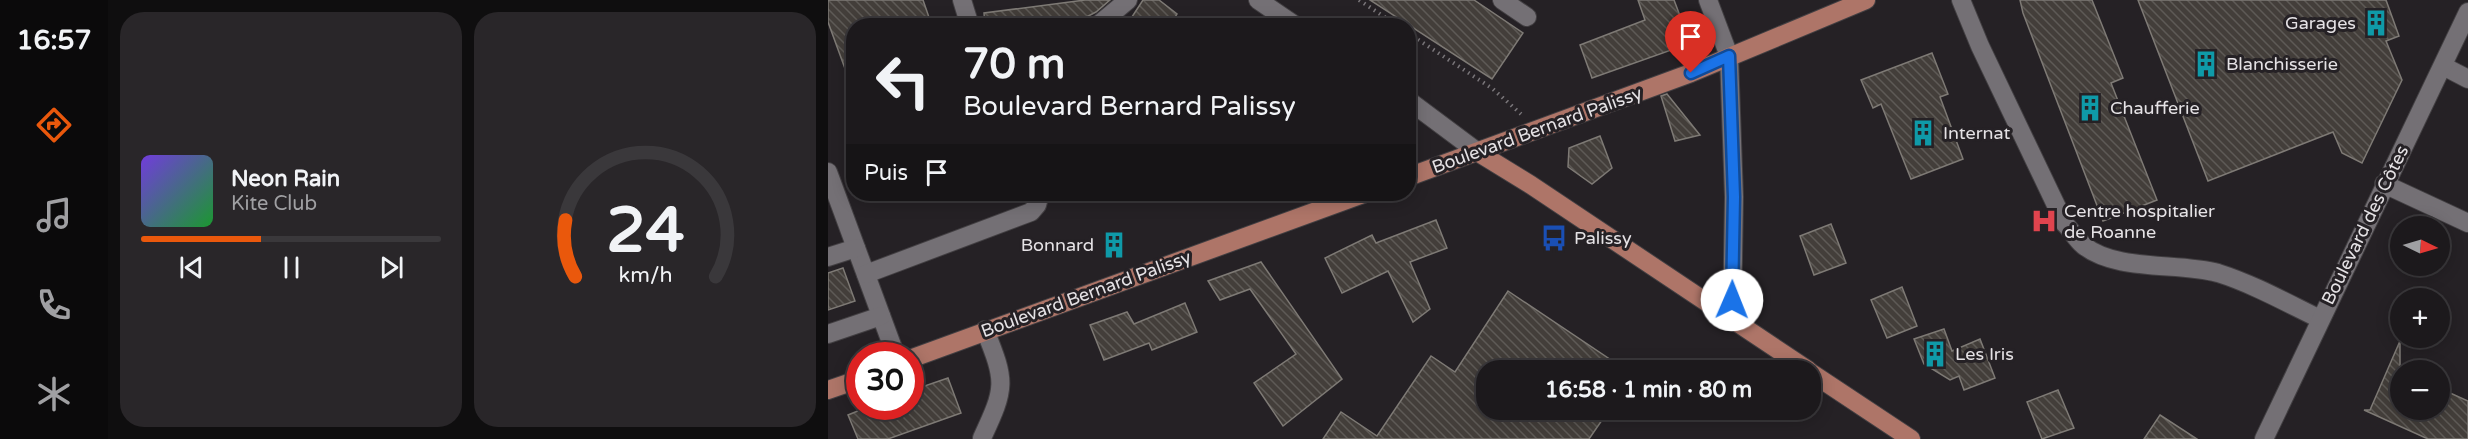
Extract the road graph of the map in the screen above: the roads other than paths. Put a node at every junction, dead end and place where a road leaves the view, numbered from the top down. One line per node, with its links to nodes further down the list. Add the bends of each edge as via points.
1 (962, 0): 10 (street)
2 (1128, 0): 11 (street)
3 (1258, 0): 12 (street)
4 (1502, 0): 9 (street)
5 (1708, 0): 13 (street)
6 (1866, 0): 13 (main road, Boulevard Bernard Palissy)
7 (1962, 3): 28 (street, via 2065,224 2083,245 2122,261 2218,273)
8 (2468, 12): 14 (street, Boulevard des Côtes)
9 (1527, 17)
10 (968, 18)
11 (1107, 18)
12 (1284, 18)
13 (1729, 56): 17 (main road, Boulevard Bernard Palissy); 29 (street, via 1734,197)
14 (2443, 66): 15 (street); 20 (street, Boulevard des Côtes)
15 (2468, 80)
16 (1416, 106): 17 (street)
17 (1479, 153): 19 (main road, Boulevard Bernard Palissy); 29 (main road)
18 (828, 172): 24 (street)
19 (1416, 174)
20 (2384, 184): 23 (street); 28 (street, Boulevard des Côtes)
21 (1038, 201): 26 (street, via 1031,212)
22 (1344, 201): 30 (main road, Boulevard Bernard Palissy)
23 (2468, 223)
24 (856, 248): 25 (street); 26 (street)
25 (828, 257)
26 (866, 274): 27 (street)
27 (881, 316): 31 (street); 32 (street)
28 (2320, 319): 40 (street, Boulevard des Côtes)
29 (1732, 320): 34 (main road)
30 (985, 330): 33 (main road, Boulevard Bernard Palissy); 38 (street, via 1002,385 1000,400)
31 (828, 334)
32 (891, 342)
33 (924, 354)
34 (1792, 360)
35 (1821, 379): 39 (main road)
36 (846, 384): 37 (main road)
37 (828, 390)
38 (982, 439)
39 (1911, 439)
40 (2264, 439)

